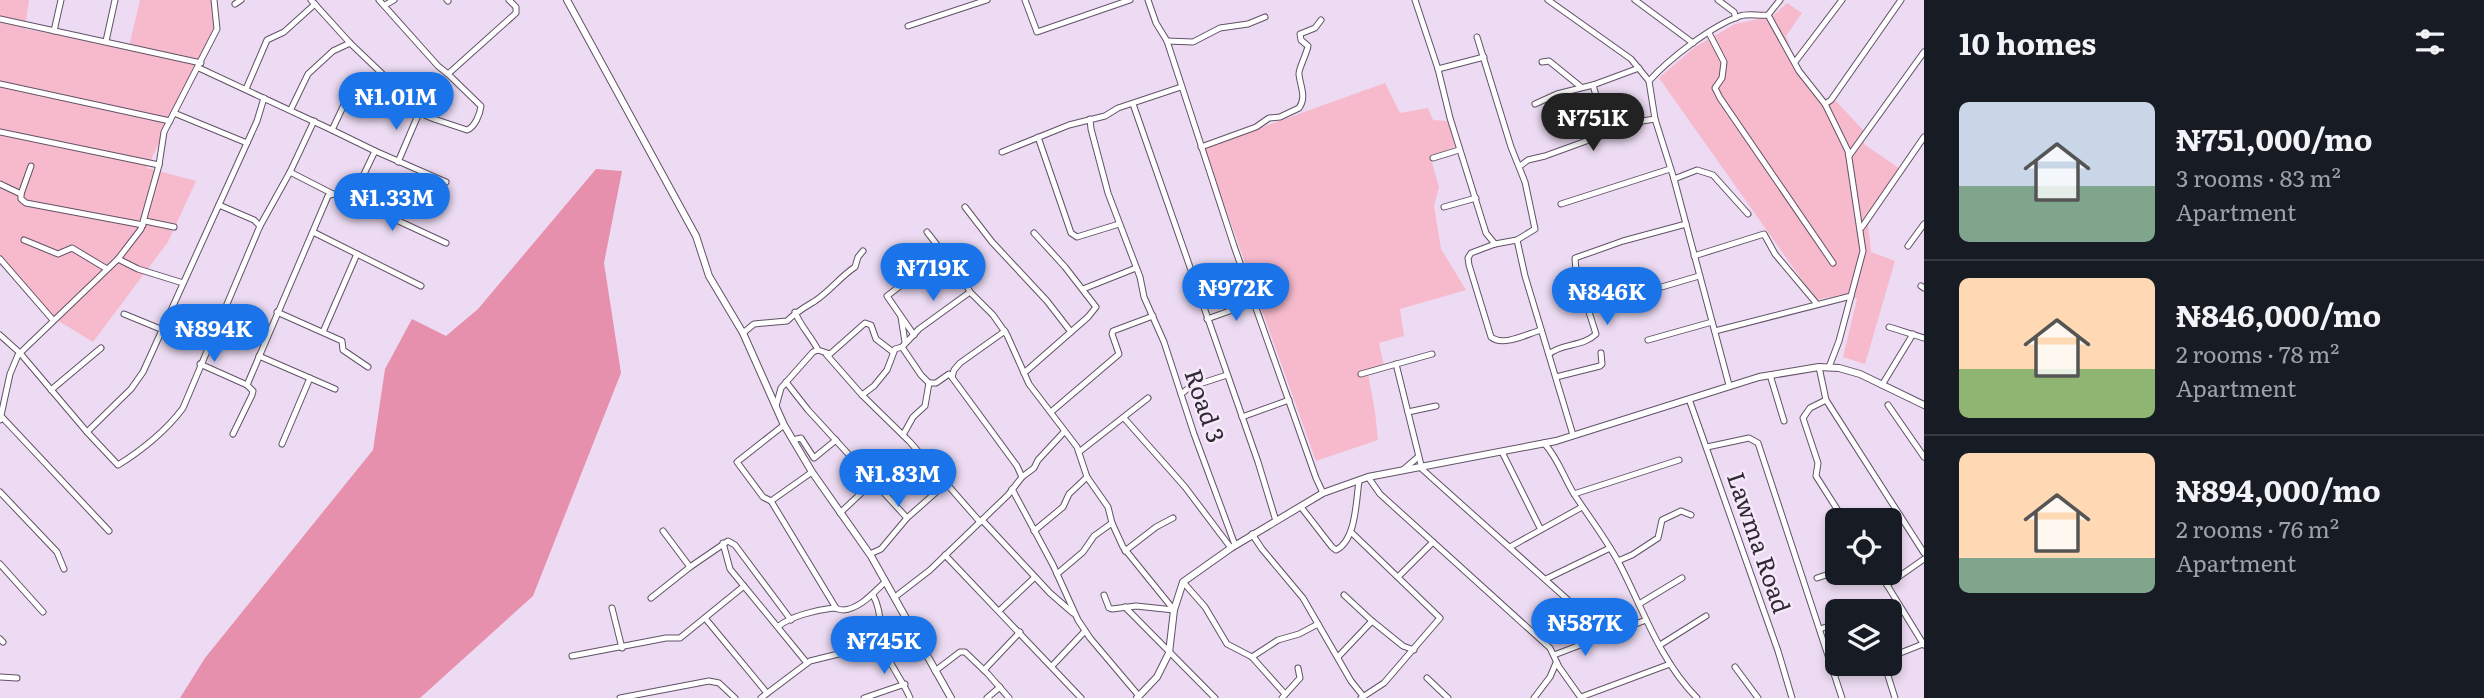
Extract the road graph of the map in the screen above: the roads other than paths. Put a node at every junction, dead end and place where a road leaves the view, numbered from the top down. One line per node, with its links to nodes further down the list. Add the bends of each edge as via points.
1 (61, 0): 27 (street)
2 (115, 0): 30 (street)
3 (214, 0): 38 (street, via 217,29)
4 (379, 0): 20 (street)
5 (394, 0): 20 (street)
6 (509, 0): 41 (street, via 516,13)
7 (567, 0): 138 (main road, via 696,236 709,275)
8 (987, 0): 26 (street)
9 (1025, 0): 10 (street, via 1037,32)
10 (1130, 0)
11 (1148, 0): 31 (street)
12 (1415, 0): 40 (street)
13 (1548, 0): 39 (street)
14 (1635, 0): 33 (street)
15 (1720, 0): 23 (street)
16 (1780, 0): 21 (street)
17 (1842, 0): 37 (street)
18 (1901, 0): 52 (street)
19 (313, 2): 32 (street); 47 (street, via 286,30 267,40)
20 (385, 5): 41 (street)
21 (1768, 15): 23 (street); 37 (street)
22 (1265, 17): 31 (street, via 1220,28 1193,42)
23 (1736, 18): 28 (street)
24 (0, 19): 27 (street)
25 (1321, 20): 66 (street, via 1300,34 1308,46 1298,73 1303,98 1299,108)
26 (908, 26)
27 (54, 31): 30 (street)
28 (1709, 33): 33 (street); 111 (street, via 1724,62 1715,88)
29 (1477, 37): 35 (street)
30 (106, 41): 38 (street)
31 (1167, 41): 44 (street)
32 (350, 43): 49 (street, via 394,85); 53 (street, via 307,74)
33 (1693, 43): 42 (street)
34 (1924, 52): 70 (street)
35 (1484, 57): 40 (street); 75 (street)
36 (1542, 62): 46 (street, via 1549,61)
37 (1795, 62): 52 (street)
38 (200, 65): 47 (street); 54 (street)
39 (1639, 68): 42 (street); 45 (street)
40 (1438, 69): 67 (street)
41 (448, 74): 55 (street, via 481,106 472,128)
42 (1649, 82): 57 (street)
43 (0, 84): 58 (street)
44 (1179, 85): 50 (street); 66 (street)
45 (1594, 85): 46 (street); 62 (street, via 1605,127)
46 (1581, 87): 51 (street)
47 (246, 89): 48 (street)
48 (264, 98): 53 (street); 65 (street)
49 (389, 99): 55 (street); 60 (street, via 352,89)
50 (1133, 104): 56 (street); 128 (street)
51 (1535, 104)
52 (1825, 104): 70 (street)
53 (290, 109): 59 (street)
54 (174, 113): 58 (street); 65 (street)
55 (419, 113): 72 (street)
56 (1090, 119): 63 (street); 91 (street, Road 3)
57 (1655, 119): 62 (street); 76 (street)
58 (170, 121): 73 (street)
59 (314, 121): 60 (street); 77 (street)
60 (332, 130): 68 (street)
61 (0, 132): 73 (street)
62 (1614, 133): 75 (street)
63 (1038, 137): 69 (street); 91 (street, via 1071,233 1077,237)
64 (1924, 137): 96 (street)
65 (247, 143): 86 (street)
66 (1201, 146): 121 (street)
67 (1459, 150): 71 (street); 84 (street)
68 (375, 151): 72 (street); 83 (street)
69 (1002, 152)
70 (1849, 156): 96 (street)
71 (1433, 158)
72 (398, 162): 79 (street)
73 (159, 165): 90 (street)
74 (31, 166): 81 (street)
75 (1520, 166): 101 (street, via 1535,229)
76 (1670, 169): 78 (street); 85 (street)
77 (290, 172): 82 (street); 94 (street)
78 (1674, 179): 89 (street, via 1697,170 1713,175); 92 (street)
79 (446, 182)
80 (0, 184): 81 (street)
81 (21, 194): 90 (street, via 26,203)
82 (333, 194): 83 (street); 97 (street)
83 (349, 198): 102 (street)
84 (1476, 198): 88 (street); 103 (street, via 1486,233)
85 (1561, 204)
86 (219, 205): 94 (street); 115 (street)
87 (965, 206): 137 (street)
88 (1444, 207)
89 (1748, 214)
90 (144, 223): 95 (street); 110 (street)
91 (1119, 224): 112 (street, Road 3)
92 (1685, 224): 108 (street); 152 (street, via 1574,258 1596,334)
93 (1924, 224): 104 (street)
94 (260, 226): 154 (street)
95 (174, 227)
96 (1861, 227): 119 (street, via 1863,251)
97 (313, 232): 107 (street); 123 (street)
98 (927, 232): 118 (street)
99 (1034, 233): 117 (street)
100 (24, 240): 113 (street, via 58,254 72,248)
101 (1517, 240): 103 (street); 133 (street)
102 (446, 243)
103 (1495, 244): 133 (street, via 1468,258 1491,337 1497,342)
104 (1908, 246)
105 (900, 248): 127 (street, via 908,280 887,296)
106 (863, 251): 124 (street, via 857,270 843,275)
107 (358, 254): 116 (street); 136 (street)
108 (1694, 256): 114 (street); 122 (street, via 1764,234)
109 (0, 259): 129 (street)
110 (118, 259): 113 (street); 115 (street)
111 (1833, 263)
112 (1136, 268): 117 (street); 126 (street, Road 3)
113 (107, 269): 129 (street)
114 (1699, 276): 120 (street); 130 (street)
115 (183, 283): 132 (street)
116 (421, 286)
117 (1083, 289): 137 (street, via 1096,307)
118 (970, 292): 134 (street); 141 (street)
119 (1851, 296): 122 (street); 158 (street)
120 (1627, 300)
121 (1255, 302): 128 (street); 179 (street)
122 (1816, 304): 135 (street)
123 (278, 312): 136 (street); 153 (street)
124 (795, 312): 138 (street, via 786,321 754,324); 146 (street)
125 (124, 314): 132 (street)
126 (1153, 316): 167 (street, Road 3); 185 (street, via 1113,331 1119,354)
127 (901, 317): 141 (street); 144 (street)
128 (1207, 319): 161 (street)
129 (53, 320): 149 (street)
130 (1712, 322): 135 (street); 143 (street)
131 (1889, 327): 139 (street)
132 (163, 330): 192 (street, via 131,389)
133 (1541, 330): 152 (street)
134 (1004, 331): 159 (street); 163 (street, via 960,363)
135 (1715, 331): 170 (street)
136 (323, 332): 156 (street, via 342,341 343,350)
137 (1071, 332): 159 (street)
138 (743, 333): 184 (main road)
139 (1913, 334): 142 (street); 171 (street)
140 (0, 335): 149 (street)
141 (914, 335): 144 (street)
142 (1924, 338)
143 (1648, 340)
144 (903, 344): 147 (street); 166 (street)
145 (101, 348): 174 (street)
146 (818, 350): 150 (street); 169 (street)
147 (893, 352): 150 (street, via 865,323 836,351); 176 (street, via 887,370)
148 (1601, 352): 164 (street, via 1600,366)
149 (20, 353): 174 (street); 187 (street)
150 (826, 354): 176 (street)
151 (1432, 354): 155 (street)
152 (1549, 354): 164 (street)
153 (259, 356): 165 (street); 168 (street)
154 (200, 364): 168 (street); 192 (street, via 175,418 120,465)
155 (1396, 364): 160 (street); 186 (street)
156 (368, 367)
157 (1819, 367): 158 (main road); 162 (main road); 180 (street)
158 (1829, 367): 171 (main road, via 1846,369)
159 (1024, 373): 185 (street)
160 (1361, 374)
161 (1227, 375): 172 (street); 188 (street)
162 (1770, 375): 170 (main road); 190 (street)
163 (952, 377): 166 (street, via 949,374); 214 (street)
164 (1556, 377): 196 (street)
165 (310, 378): 173 (street); 201 (street)
166 (929, 383): 195 (street, via 925,406)
167 (1178, 384): 172 (street); 175 (street, Road 3)
168 (247, 385): 194 (street, via 252,395)
169 (786, 385): 184 (street); 198 (street)
170 (1729, 385): 178 (main road)
171 (1882, 385): 182 (main road)
172 (1190, 387): 175 (street)
173 (335, 389)
174 (51, 390): 192 (street)
175 (1181, 394): 243 (street, Road 3)
176 (862, 395): 195 (street)
177 (1148, 398): 189 (street)
178 (1689, 399): 196 (main road); 202 (street, Lawma Road)
179 (1289, 400): 188 (street); 221 (street)
180 (1826, 400): 227 (street, via 1810,408 1803,418 1818,463 1816,476); 247 (street)
181 (1888, 405): 207 (street)
182 (1924, 405)
183 (1436, 406): 186 (street)
184 (775, 407): 191 (main road)
185 (1051, 412): 193 (street)
186 (1408, 412): 206 (street)
187 (0, 417): 236 (street)
188 (1242, 417): 233 (street)
189 (1124, 418): 204 (street); 243 (street)
190 (1784, 421)
191 (783, 425): 197 (main road); 224 (street, via 737,462)
192 (87, 432)
193 (1064, 432): 204 (street); 214 (street)
194 (233, 434)
195 (903, 435): 219 (street)
196 (1573, 435): 199 (main road)
197 (793, 440): 198 (street, via 801,438 814,458); 211 (main road)
198 (836, 440): 218 (street)
199 (1556, 441): 200 (main road); 203 (street)
200 (1544, 443): 203 (street); 205 (main road)
201 (282, 444)
202 (1707, 447): 288 (street, via 1749,438 1758,443); 338 (street, Lawma Road)
203 (1552, 451): 222 (street)
204 (1079, 452): 215 (street)
205 (1502, 452): 209 (main road); 235 (street)
206 (1418, 457): 210 (street); 212 (street)
207 (1924, 457)
208 (1679, 460): 222 (street)
209 (1436, 466): 210 (main road); 213 (street)
210 (1422, 469): 212 (main road); 213 (street)
211 (812, 472): 224 (street); 228 (main road)
212 (1400, 472): 216 (main road)
213 (1432, 476): 244 (street)
214 (1022, 477): 220 (street)
215 (1087, 477): 234 (street, via 1105,501); 238 (street, via 1063,507)
216 (1368, 477): 217 (main road); 242 (street, via 1380,494)
217 (1359, 481): 221 (main road); 239 (street)
218 (873, 482): 228 (street); 230 (street)
219 (944, 484): 230 (street); 232 (street)
220 (1012, 489): 232 (street); 238 (street)
221 (1324, 493): 225 (main road)
222 (1574, 494): 226 (street)
223 (1, 497): 254 (street, via 57,552)
224 (771, 501): 272 (street)
225 (1301, 507): 233 (main road); 239 (street, via 1336,550)
226 (1583, 507): 235 (street); 245 (street)
227 (1836, 508)
228 (840, 513): 248 (main road)
229 (1690, 515): 251 (street, via 1681,511 1662,520 1658,538)
230 (908, 517): 248 (street, via 884,547)
231 (1173, 518): 246 (street)
232 (981, 521): 249 (street); 258 (street)
233 (1276, 521): 240 (main road)
234 (1112, 523): 246 (street); 255 (street)
235 (1540, 528): 244 (street)
236 (109, 531)
237 (663, 531): 253 (street)
238 (1034, 531): 255 (street)
239 (1351, 532): 259 (street)
240 (1252, 534): 243 (main road); 285 (street)
241 (723, 542): 253 (street); 265 (street, via 730,569); 282 (street, via 735,545)
242 (1433, 542): 259 (street); 300 (street)
243 (1233, 546): 264 (main road)
244 (1510, 547): 262 (street)
245 (1610, 548): 251 (street); 262 (street)
246 (1125, 551): 275 (street)
247 (1924, 553)
248 (870, 554): 263 (main road)
249 (945, 555): 269 (street); 277 (street)
250 (1924, 559): 256 (street)
251 (1618, 561): 271 (street)
252 (0, 564): 278 (street)
253 (690, 567): 270 (street)
254 (64, 569)
255 (1057, 574): 279 (street)
256 (1902, 574)
257 (1825, 575): 261 (street)
258 (1035, 577): 277 (street); 279 (street)
259 (1398, 577): 297 (street, via 1440,618)
260 (1682, 578): 271 (street)
261 (1817, 578)
262 (1546, 579): 291 (street)
263 (885, 582): 266 (street); 269 (main road)
264 (1183, 582): 275 (main road); 302 (street, via 1227,644)
265 (744, 586): 281 (street); 286 (street)
266 (873, 595): 272 (street, via 846,609); 292 (street)
267 (1104, 595): 273 (street, via 1109,608)
268 (1344, 595): 284 (street)
269 (895, 597): 311 (main road)
270 (651, 598)
271 (1639, 604): 283 (street)
272 (836, 607): 282 (street)
273 (1125, 607): 275 (street); 299 (street)
274 (612, 608): 296 (street)
275 (1174, 610): 299 (main road)
276 (1902, 610): 293 (street)
277 (999, 611): 290 (street)
278 (43, 612)
279 (1076, 615): 289 (street)
280 (1706, 616): 294 (street)
281 (705, 618): 296 (street, via 680,638); 319 (street)
282 (791, 620): 286 (street)
283 (1646, 620): 291 (street); 294 (street)
284 (1372, 621): 297 (street); 303 (street)
285 (1318, 624): 302 (street, via 1278,640); 303 (street)
286 (779, 626): 304 (street)
287 (1825, 627): 288 (street)
288 (1820, 629): 295 (street)
289 (1085, 631): 307 (street); 321 (street)
290 (1020, 632): 307 (street); 310 (street)
291 (1607, 635): 300 (street)
292 (883, 643): 304 (street); 317 (street)
293 (1924, 644): 298 (street)
294 (1660, 645): 305 (street)
295 (1825, 645)
296 (622, 648): 301 (street)
297 (1414, 650): 323 (street, via 1384,682)
298 (1902, 652)
299 (1169, 653): 321 (main road, via 1157,677); 322 (street)
300 (1554, 655): 306 (street)
301 (572, 656)
302 (1252, 657): 320 (street)
303 (1338, 657): 323 (street)
304 (807, 663): 319 (street)
305 (1670, 664): 335 (street); 336 (street)
306 (1558, 665): 334 (street); 335 (street)
307 (1052, 666): 332 (street)
308 (1735, 667): 337 (street)
309 (1298, 668): 320 (street, via 1300,678)
310 (984, 670): 311 (street, via 962,651); 318 (street)
311 (935, 671): 329 (main road)
312 (1835, 676): 339 (street)
313 (1888, 676): 340 (street)
314 (0, 677): 315 (street)
315 (17, 678)
316 (1427, 678): 333 (street)
317 (905, 684): 327 (street); 328 (street)
318 (999, 687): 330 (street); 331 (street)
319 (767, 693): 326 (street)
320 (1283, 696)
321 (1138, 697)
322 (1213, 697)
323 (1362, 697)
324 (621, 698): 325 (street, via 709,681 719,683)
325 (735, 698)
326 (761, 698)
327 (864, 698)
328 (910, 698)
329 (951, 698)
330 (987, 698)
331 (1009, 698)
332 (1080, 698)
333 (1448, 698)
334 (1534, 698)
335 (1581, 698)
336 (1698, 698)
337 (1758, 698)
338 (1791, 698)
339 (1842, 698)
340 (1895, 698)

